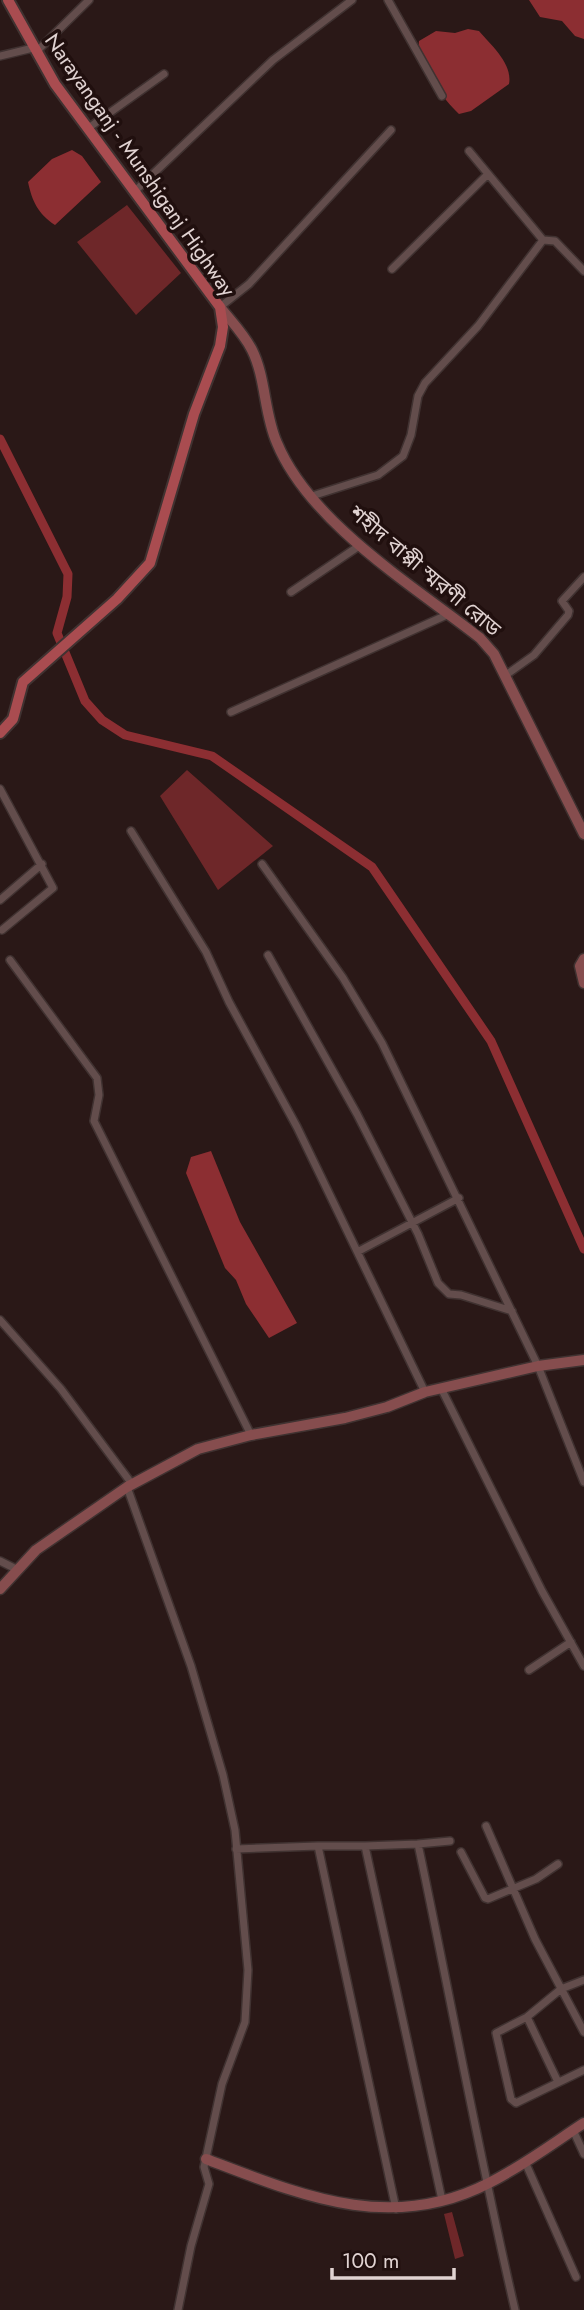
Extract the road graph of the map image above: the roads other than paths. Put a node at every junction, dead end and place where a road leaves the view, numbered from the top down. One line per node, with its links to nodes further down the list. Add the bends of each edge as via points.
1 (8, 0): 5 (main road, Narayanganj - Munshiganj Highway)
2 (89, 0): 5 (street)
3 (352, 0): 13 (street, via 273,60)
4 (388, 0): 8 (street)
5 (34, 50): 6 (street); 9 (main road, Narayanganj - Munshiganj Highway)
6 (0, 56)
7 (164, 74): 9 (street)
8 (442, 96)
9 (87, 129): 13 (main road, Narayanganj - Munshiganj Highway)
10 (391, 130): 17 (street, via 249,284)
11 (469, 151): 12 (street)
12 (488, 174): 14 (street); 15 (street)
13 (134, 192): 17 (main road, Narayanganj - Munshiganj Highway)
14 (543, 240): 16 (street, via 555,241); 18 (street, via 478,326 425,383 403,456 378,475)
15 (392, 269)
16 (584, 271)
17 (220, 307): 18 (street, শহীদ বাপ্পী স্মরণী রোড, via 252,350 276,443); 25 (main road, Narayanganj - Munshiganj Highway, via 220,346 194,414 149,563 23,682 13,719)
18 (312, 496): 19 (street, শহীদ বাপ্পী স্মরণী রোড)
19 (359, 546): 21 (street); 22 (street, শহীদ বাপ্পী স্মরণী রোড)
20 (584, 577): 23 (street, via 562,601 568,615 529,661)
21 (291, 592)
22 (449, 614): 23 (street, শহীদ বাপ্পী স্মরণী রোড, via 480,638); 24 (street)
23 (506, 675): 28 (street, শহীদ বাপ্পী স্মরণী রোড)
24 (231, 712)
25 (0, 733)
26 (0, 789): 29 (street)
27 (131, 831): 39 (street, via 206,952)
28 (584, 834)
29 (42, 864): 31 (street); 32 (street, via 52,891)
30 (262, 864): 37 (street, via 343,978 382,1043)
31 (0, 901)
32 (2, 930)
33 (268, 955): 38 (street)
34 (584, 959): 36 (street, via 580,966)
35 (10, 960): 47 (street, via 97,1078 94,1121)
36 (584, 983)
37 (459, 1198): 38 (street); 40 (street)
38 (411, 1222): 39 (street); 40 (street, via 438,1283 449,1294)
39 (359, 1251): 46 (street)
40 (512, 1311): 44 (street)
41 (0, 1320): 42 (street)
42 (3, 1329): 49 (street, via 61,1389)
43 (583, 1360): 44 (street)
44 (538, 1366): 45 (street); 48 (street)
45 (441, 1388): 46 (street); 53 (street)
46 (425, 1392): 47 (street, via 355,1415)
47 (251, 1435): 49 (street, via 198,1449)
48 (584, 1482)
49 (129, 1485): 51 (street, via 36,1550); 61 (street, via 191,1666 223,1775)
50 (0, 1561): 51 (street)
51 (18, 1570): 52 (street)
52 (0, 1589)
53 (571, 1642): 54 (street); 55 (street)
54 (584, 1666)
55 (529, 1670)
56 (486, 1826): 64 (street)
57 (450, 1840): 58 (street)
58 (418, 1844): 60 (street); 76 (street)
59 (318, 1846): 60 (street); 61 (street); 78 (street)
60 (365, 1846): 77 (street)
61 (236, 1849): 74 (street, via 248,1970 245,2022 222,2084)
62 (461, 1852): 64 (street, via 485,1898 494,1899)
63 (558, 1864): 64 (street)
64 (513, 1888): 66 (street)
65 (584, 1980): 66 (street)
66 (561, 1989): 67 (street); 68 (street)
67 (527, 2017): 70 (street); 70 (street, via 496,2033 511,2099 516,2103)
68 (584, 2032)
69 (584, 2070): 70 (street)
70 (558, 2082)
71 (584, 2123): 72 (street)
72 (573, 2130): 73 (street); 75 (street)
73 (584, 2154)
74 (206, 2159): 78 (street, via 301,2194); 80 (street, via 209,2184)
75 (526, 2164): 76 (street); 79 (street)
76 (486, 2185): 77 (street); 81 (street)
77 (442, 2200): 78 (street)
78 (397, 2210)
79 (576, 2277)
80 (178, 2310)
81 (515, 2310)

